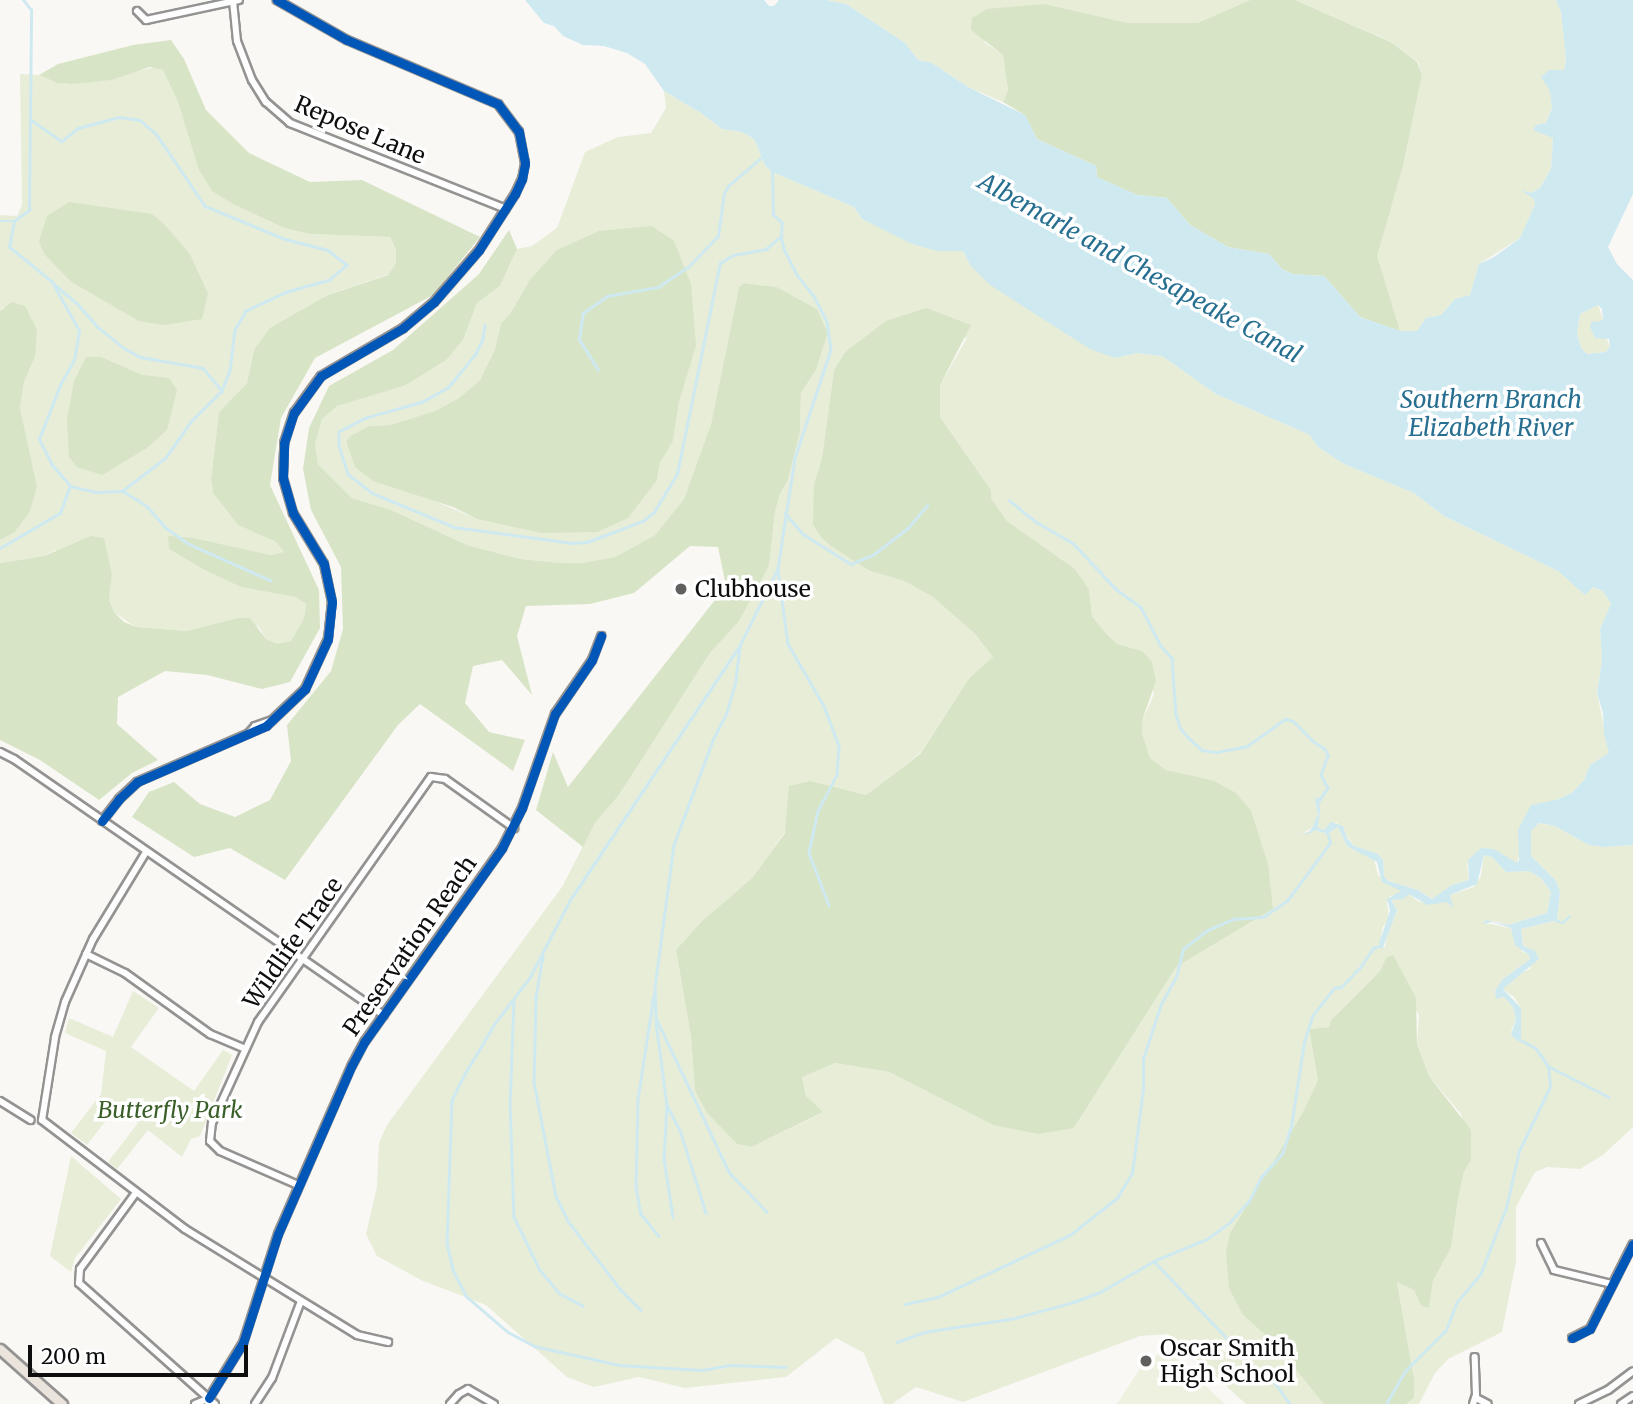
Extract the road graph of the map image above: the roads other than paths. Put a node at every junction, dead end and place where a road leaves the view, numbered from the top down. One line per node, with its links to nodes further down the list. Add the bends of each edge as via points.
1 (239, 0): 3 (street)
2 (277, 0): 5 (street, via 346,40 498,104 519,132 524,163 519,186)
3 (233, 1): 4 (street, via 146,20); 5 (street, Repose Lane, via 237,41 252,80 266,102 290,123)
4 (137, 11)
5 (506, 209): 8 (street, via 471,261 434,302 403,328 321,376 294,413 284,443 283,478 293,513 324,564 332,610 328,639 299,696 274,720 137,782)
6 (601, 636): 9 (street, Preservation Reach, via 592,660 555,714)
7 (0, 752): 8 (street)
8 (102, 821): 10 (street)
9 (514, 828): 12 (street, Wildlife Trace, via 445,779 431,778); 13 (street, Preservation Reach)
10 (146, 852): 11 (street); 12 (street)
11 (86, 954): 14 (street, via 125,973 210,1034); 18 (street, via 60,1020 41,1117)
12 (302, 960): 13 (street); 14 (street, Wildlife Trace)
13 (384, 1015): 17 (street, Preservation Reach, via 352,1065)
14 (244, 1049): 17 (street, Wildlife Trace, via 210,1128 210,1141 220,1151)
15 (0, 1101): 16 (street)
16 (30, 1120)
17 (298, 1185): 23 (street, Preservation Reach)
18 (135, 1194): 23 (street); 32 (street, via 80,1269 79,1283)
19 (1541, 1243): 24 (street, via 1554,1270)
20 (1633, 1244): 21 (street)
21 (1624, 1261): 22 (street); 24 (street)
22 (1633, 1266)
23 (264, 1278): 25 (street); 32 (street, Preservation Reach, via 243,1343)
24 (1612, 1284): 26 (street, via 1590,1329)
25 (301, 1301): 27 (street, via 357,1335); 37 (street, via 272,1378)
26 (1572, 1338)
27 (388, 1342)
28 (0, 1349): 34 (main road)
29 (1475, 1357): 33 (street)
30 (1633, 1371): 41 (street)
31 (1633, 1396): 42 (street)
32 (208, 1401): 35 (street); 36 (street)
33 (1475, 1401): 40 (street)
34 (62, 1404)
35 (195, 1404)
36 (215, 1404)
37 (255, 1404)
38 (450, 1404): 39 (street, via 468,1389)
39 (494, 1404)
40 (1488, 1404)
41 (1579, 1404)
42 (1620, 1404)

